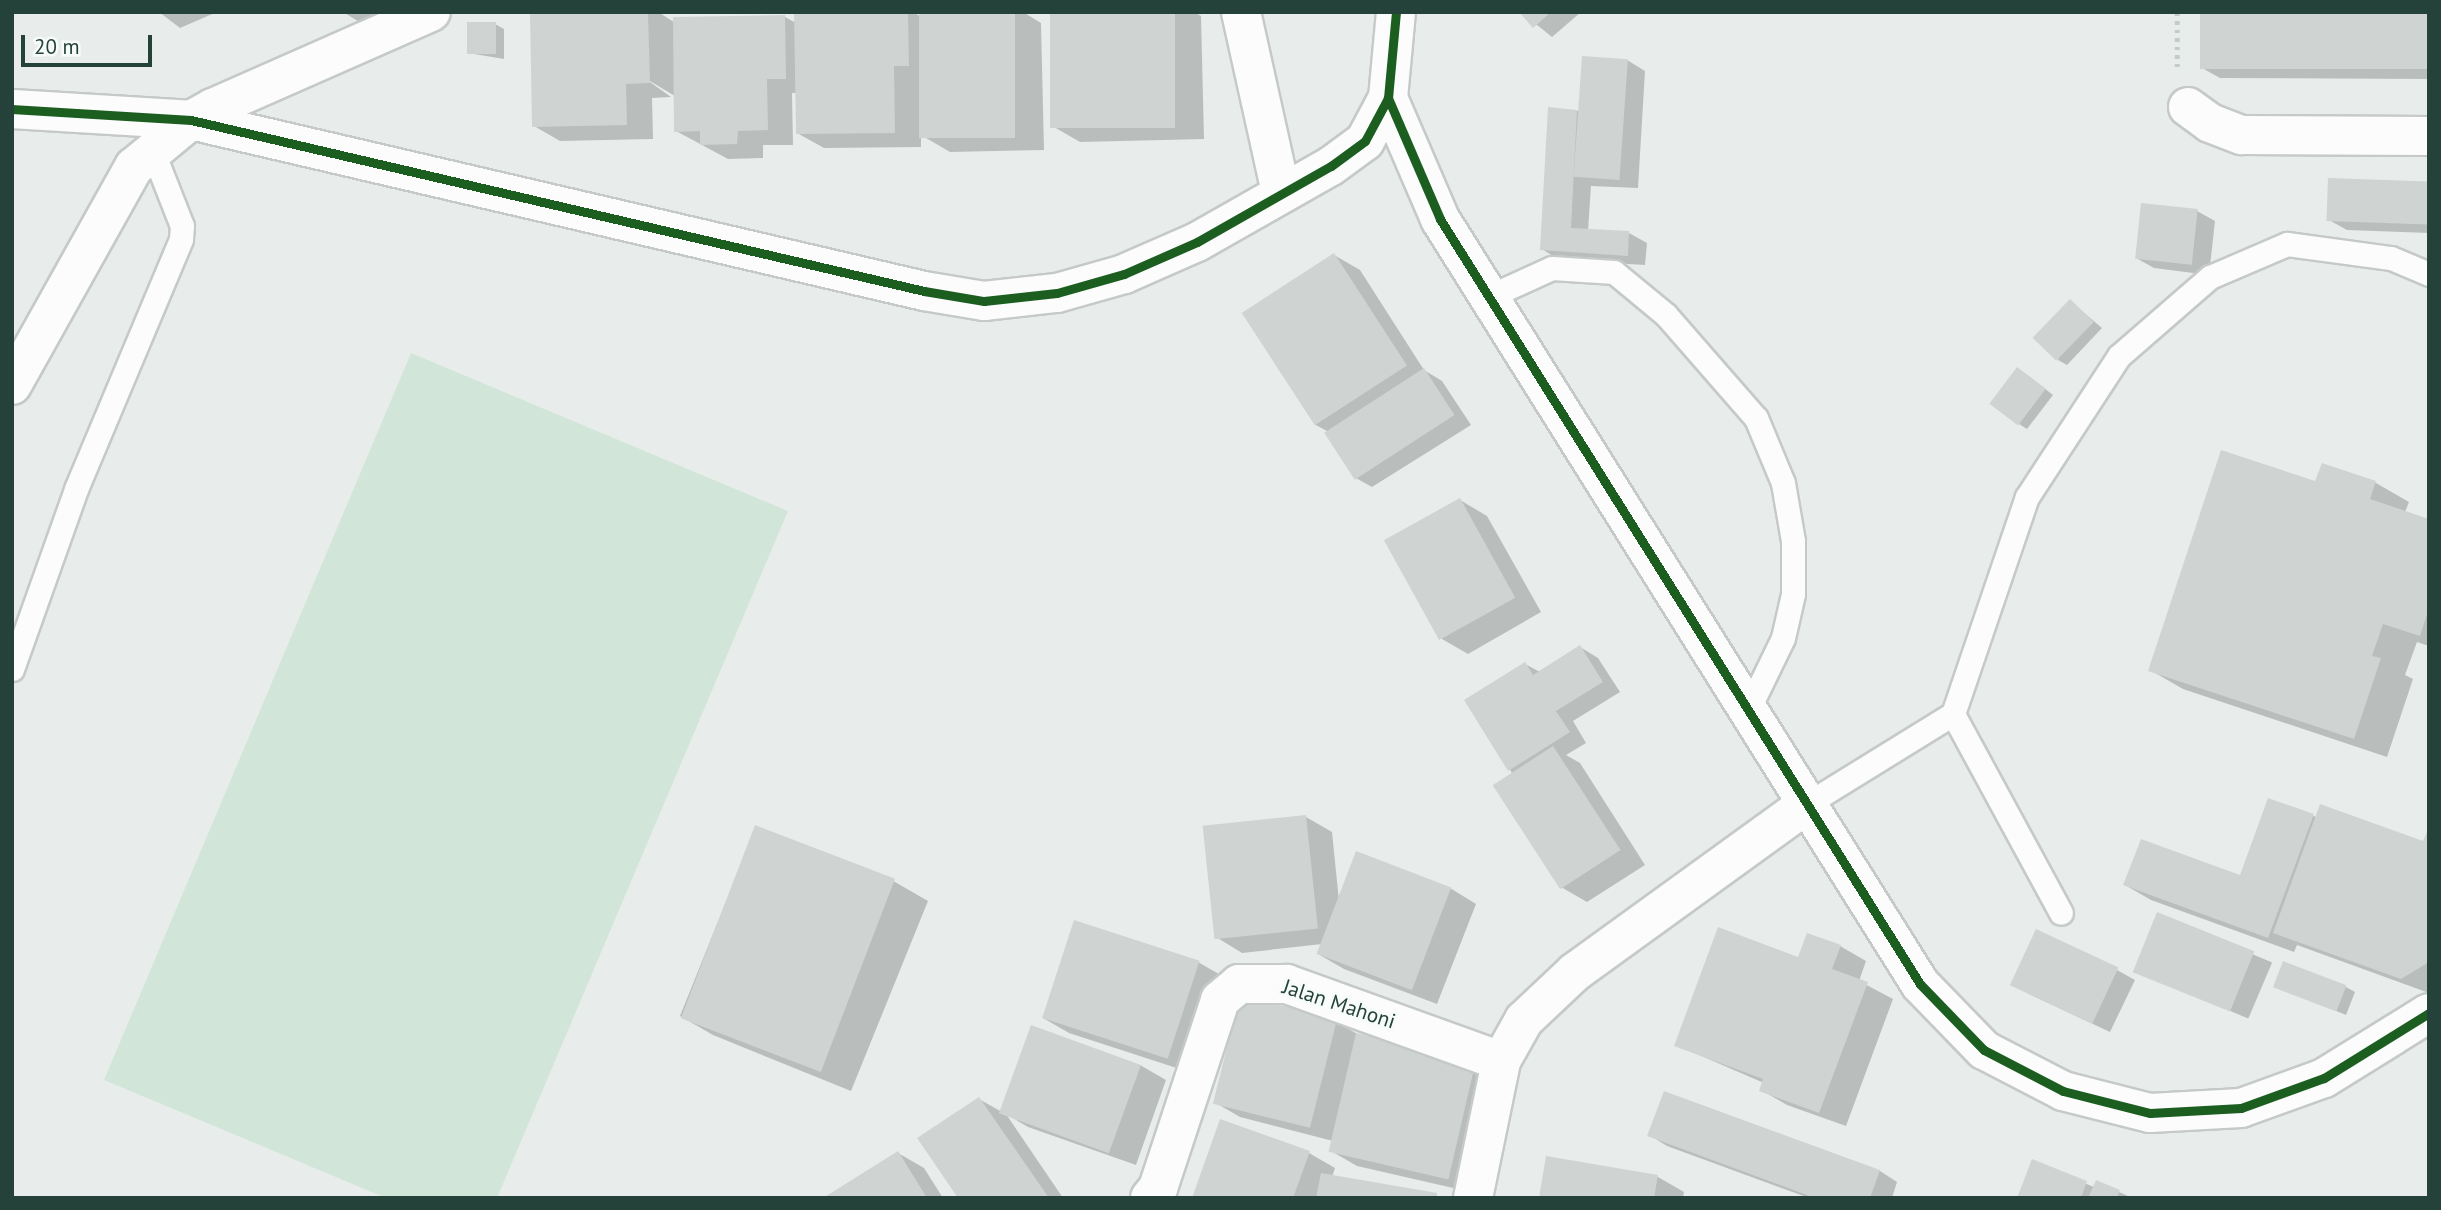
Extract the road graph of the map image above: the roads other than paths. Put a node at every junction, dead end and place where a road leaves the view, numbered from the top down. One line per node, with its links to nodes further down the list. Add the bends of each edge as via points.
1 (431, 12): 7 (street)
2 (1241, 12): 10 (street)
3 (1396, 12): 4 (street)
4 (1388, 99): 10 (street, via 1365,141); 12 (street, via 1440,219)
5 (2188, 107): 8 (street, via 2210,123 2242,135)
6 (12, 109): 7 (street)
7 (191, 120): 9 (street); 10 (street, via 924,291 984,301 1058,293 1124,274 1198,242)
8 (2429, 136)
9 (153, 152): 13 (street, via 134,167); 14 (lane, via 182,226 181,239 76,489)
10 (1281, 193)
11 (2429, 274): 16 (lane, via 2391,258 2287,244 2210,277 2119,356 2026,498)
12 (1488, 297): 15 (street); 15 (lane, via 1552,268 1614,272 1666,315 1756,418 1783,483 1793,541 1793,594 1783,638)
13 (12, 385)
14 (12, 669)
15 (1748, 710): 17 (street)
16 (1953, 714): 17 (lane); 18 (lane)
17 (1807, 804): 19 (street, via 1920,984 1984,1050 2063,1091 2150,1113 2241,1108 2325,1078); 20 (street, via 1575,972 1524,1020)
18 (2061, 913)
19 (2429, 1013)
20 (1501, 1061): 21 (street, Jalan Mahoni, via 1287,984 1239,984 1220,1000 1158,1188); 22 (street)
21 (1150, 1198)
22 (1473, 1198)

